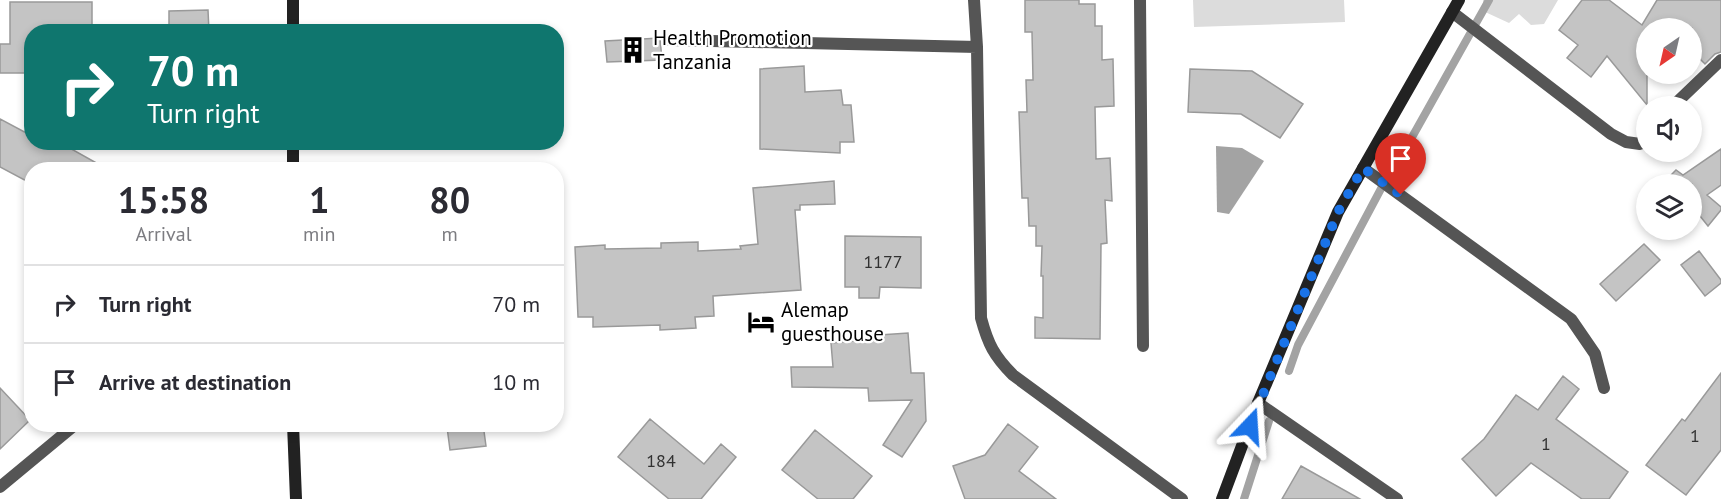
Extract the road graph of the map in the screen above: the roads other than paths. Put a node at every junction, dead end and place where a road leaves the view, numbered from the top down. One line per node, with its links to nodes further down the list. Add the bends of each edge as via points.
1 (293, 0): 6 (street)
2 (975, 0): 8 (street)
3 (1140, 0): 13 (street)
4 (1459, 0): 5 (street)
5 (1452, 12): 11 (street, via 1611,134); 12 (street)
6 (293, 24)
7 (670, 40): 8 (street)
8 (977, 47): 20 (street, via 981,318 987,340 997,359 1014,375)
9 (1721, 60): 10 (street)
10 (1683, 96)
11 (1636, 143)
12 (1363, 168): 14 (street, via 1571,319 1595,354); 15 (street, via 1338,212)
13 (1143, 346)
14 (1604, 388)
15 (1258, 403): 21 (street); 22 (street)
16 (66, 432): 18 (street)
17 (293, 432): 19 (street)
18 (0, 488)
19 (296, 499)
20 (1182, 499)
21 (1222, 499)
22 (1397, 499)

